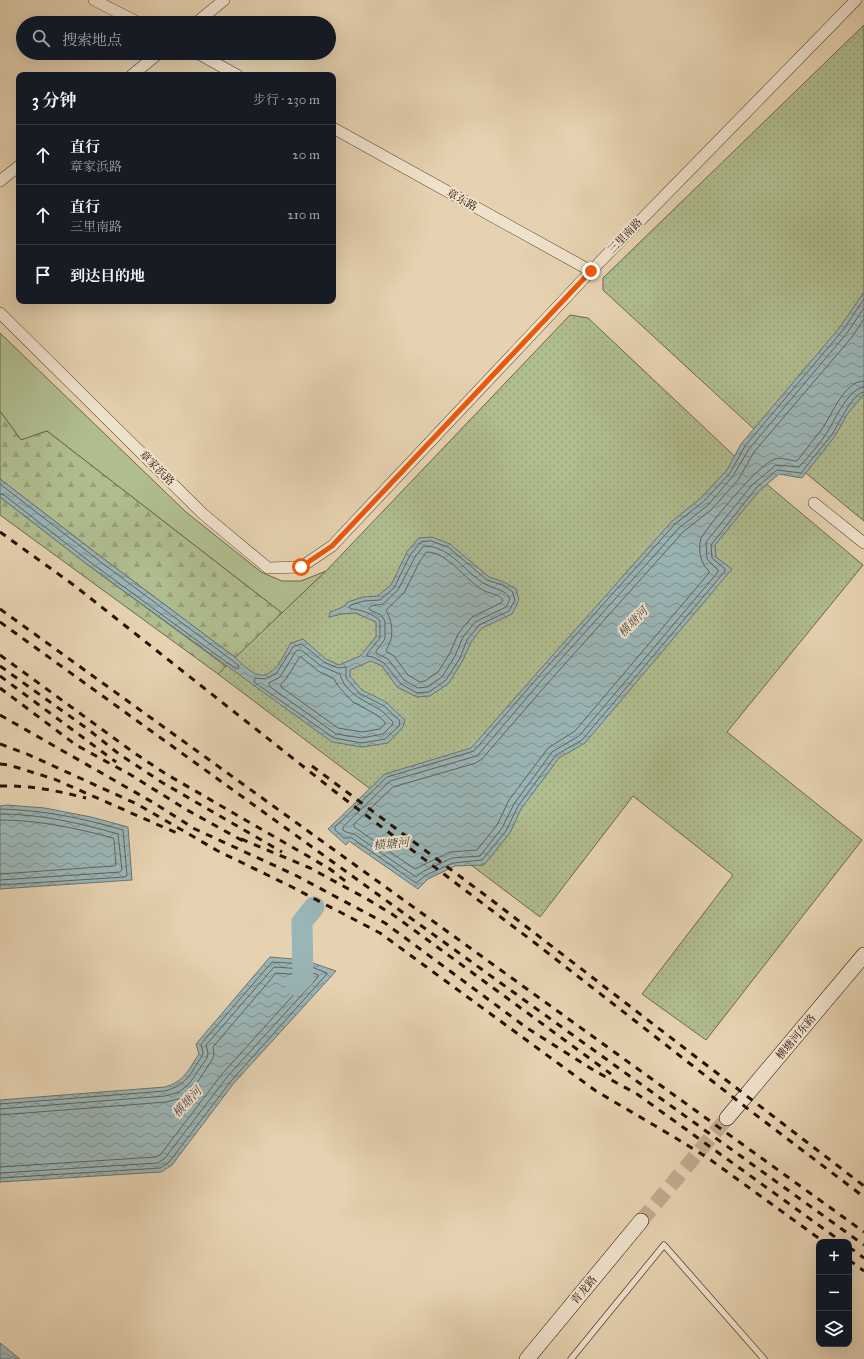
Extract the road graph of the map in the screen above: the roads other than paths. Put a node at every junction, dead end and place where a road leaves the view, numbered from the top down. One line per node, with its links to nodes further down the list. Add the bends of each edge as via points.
1 (94, 0): 4 (street)
2 (224, 0): 5 (street)
3 (856, 0): 13 (street, 三里南路)
4 (125, 16)
5 (205, 16)
6 (150, 60): 8 (street)
7 (209, 60): 9 (street)
8 (136, 72)
9 (231, 72)
10 (336, 130): 13 (street, 章东路)
11 (16, 168): 12 (street)
12 (0, 181)
13 (591, 271): 17 (street, 三里南路)
14 (0, 313): 17 (street, 章家浜路, via 203,514 268,568 301,567)
15 (814, 503): 16 (street)
16 (864, 543)
17 (332, 546)
18 (864, 955): 19 (main road, 横塘河东路)
19 (727, 1118)
20 (642, 1220): 21 (main road, 青龙路)
21 (527, 1359)
22 (571, 1359): 23 (lane, via 664,1245)
23 (764, 1359)

